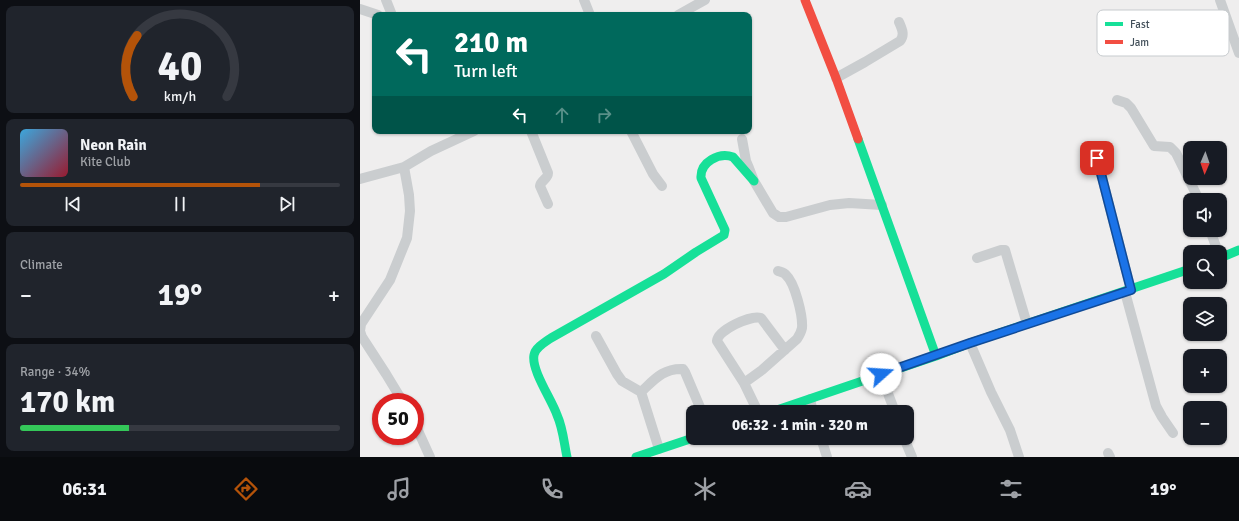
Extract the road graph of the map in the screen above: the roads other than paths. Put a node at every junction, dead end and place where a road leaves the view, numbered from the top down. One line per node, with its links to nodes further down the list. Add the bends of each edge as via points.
1 (386, 0): 8 (street)
2 (584, 0): 9 (street)
3 (705, 0): 10 (street)
4 (805, 0): 15 (street)
5 (1220, 0): 7 (street)
6 (360, 9): 11 (street)
7 (1224, 10)
8 (391, 12)
9 (589, 12)
10 (683, 12)
11 (372, 13)
12 (899, 22): 15 (street, via 903,33 900,41)
13 (1229, 25): 14 (street)
14 (1239, 53)
15 (836, 78): 28 (street)
16 (1117, 100): 26 (street, via 1131,108 1154,146 1170,147 1176,153)
17 (467, 134): 22 (street)
18 (532, 134): 27 (street, via 548,174 540,186)
19 (633, 134): 25 (street)
20 (742, 139): 24 (street, via 746,161)
21 (1097, 158): 34 (street)
22 (404, 167): 23 (street); 43 (street, via 410,211 407,238 390,280 361,324 360,331)
23 (360, 179)
24 (754, 181): 28 (street, via 773,213 779,217 830,205); 58 (street, via 733,157 726,155 713,158 704,165 701,178 725,230 724,235 664,274 551,338 536,350 536,370 558,416)
25 (662, 186)
26 (1195, 193)
27 (548, 204)
28 (882, 205): 39 (street)
29 (1239, 250): 30 (street)
30 (1227, 254)
31 (976, 258): 35 (street, via 1005,250)
32 (778, 271): 38 (street, via 791,280 801,321 801,333)
33 (1183, 271): 34 (street)
34 (1128, 291): 35 (street); 50 (street, via 1156,406)
35 (1027, 324): 37 (street)
36 (596, 336): 42 (street, via 617,374)
37 (970, 343): 39 (street); 62 (street, via 1010,430)
38 (784, 350): 41 (street); 41 (street, via 760,318 755,317 726,330 718,337 717,342)
39 (936, 356): 40 (street)
40 (881, 374): 44 (street); 49 (street)
41 (744, 383): 46 (street)
42 (641, 392): 45 (street, via 666,371 682,369); 55 (street)
43 (398, 393)
44 (810, 399): 47 (street); 48 (street)
45 (699, 405)
46 (755, 405)
47 (792, 405)
48 (812, 405)
49 (892, 405)
50 (1173, 433)
51 (686, 440): 55 (street)
52 (424, 444): 57 (street)
53 (823, 445): 60 (street)
54 (907, 445): 61 (street)
55 (659, 449): 56 (street)
56 (649, 455): 59 (street)
57 (430, 457)
58 (567, 457)
59 (636, 457)
60 (826, 457)
61 (912, 457)
62 (1019, 457)

